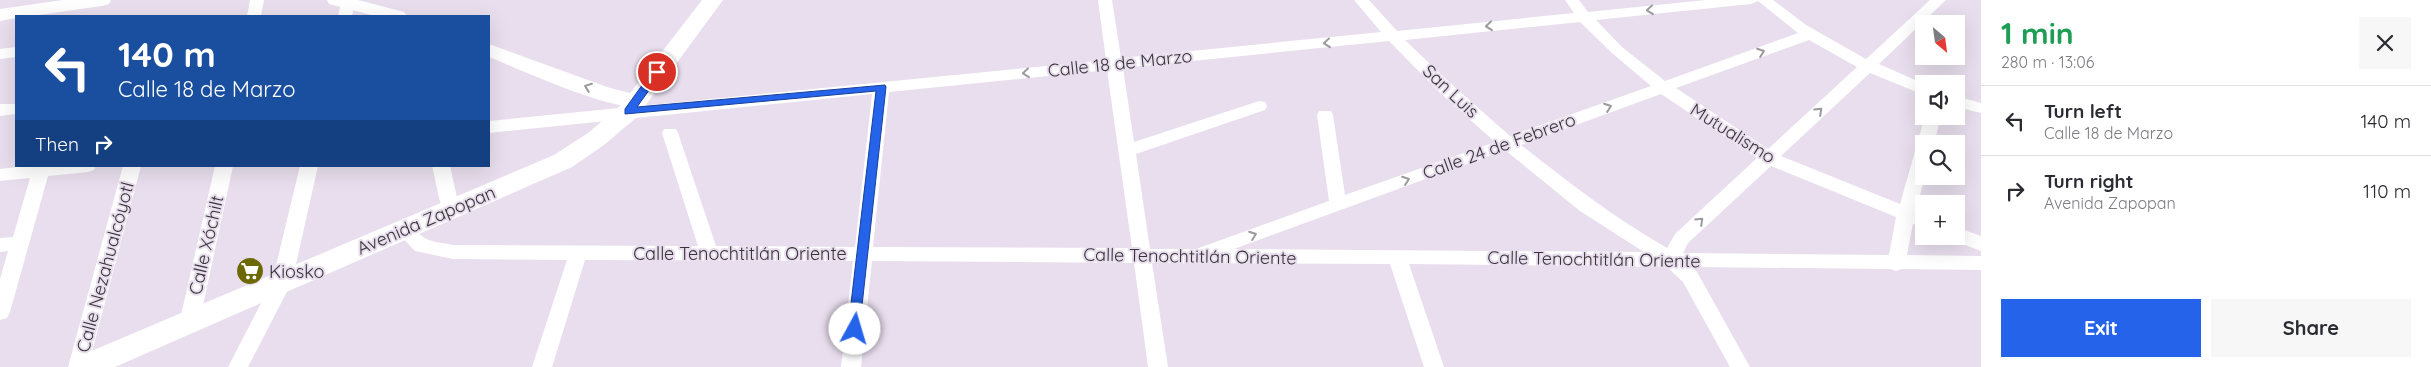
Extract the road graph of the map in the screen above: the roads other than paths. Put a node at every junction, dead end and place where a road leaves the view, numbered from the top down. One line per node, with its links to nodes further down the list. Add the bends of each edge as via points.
1 (102, 0): 11 (street)
2 (257, 0): 12 (street)
3 (713, 0): 26 (main road, Avenida Zapopan)
4 (1106, 0): 20 (street)
5 (1360, 0): 16 (street, San Luis)
6 (1572, 0): 14 (street, Mutualismo)
7 (1751, 0): 14 (street, Calle 18 de Marzo, one-way to 14)
8 (1764, 0): 15 (street)
9 (1939, 0): 21 (street)
10 (343, 6): 13 (street)
11 (0, 15)
12 (254, 15)
13 (392, 15)
14 (1584, 17): 16 (street, Calle 18 de Marzo, one-way to 16); 24 (street, Mutualismo, via 1617,50)
15 (1808, 34): 21 (street); 24 (street, Calle 24 de Febrero, one-way to 15)
16 (1393, 36): 20 (street, Calle 18 de Marzo, one-way to 20); 34 (street, San Luis)
17 (490, 50): 26 (street, one-way to 17)
18 (15, 52): 19 (street)
19 (0, 54)
20 (1115, 64): 23 (street, Calle 18 de Marzo, one-way to 23); 35 (street)
21 (1867, 66): 22 (street); 36 (street, one-way to 21)
22 (1915, 86)
23 (881, 87): 26 (street, Calle 18 de Marzo); 56 (street)
24 (1662, 87): 34 (street, Calle 24 de Febrero, one-way to 24); 36 (street, Mutualismo)
25 (1965, 104): 28 (street)
26 (632, 106): 32 (street, Calle 18 de Marzo); 46 (main road, Avenida Zapopan, via 596,139 563,161)
27 (1259, 106): 35 (street)
28 (1981, 108)
29 (15, 109): 30 (street)
30 (0, 110)
31 (1325, 114): 45 (street)
32 (490, 127)
33 (670, 132): 54 (street)
34 (1507, 143): 45 (street, Calle 24 de Febrero, one-way to 34); 60 (street, San Luis, via 1586,206)
35 (1128, 150): 57 (street)
36 (1769, 158): 47 (street, Mutualismo); 60 (street, one-way to 36, via 1681,239)
37 (76, 167): 42 (street)
38 (132, 167): 66 (street, Calle Nezahualcóyotl)
39 (224, 167): 65 (street, Calle Xóchilt)
40 (309, 167): 63 (street)
41 (441, 167): 46 (street)
42 (41, 170): 43 (street); 51 (street)
43 (0, 175)
44 (1915, 182): 47 (street)
45 (1338, 204): 58 (street, Calle 24 de Febrero, one-way to 45)
46 (451, 210): 49 (main road, Avenida Zapopan)
47 (1906, 214): 48 (street, Mutualismo); 62 (street)
48 (1915, 218)
49 (405, 231): 55 (street, Calle Tenochtitlán Oriente, via 422,246 435,250); 63 (main road, Avenida Zapopan)
50 (1965, 238): 52 (street)
51 (19, 243): 53 (street); 64 (street)
52 (1981, 244)
53 (0, 245)
54 (709, 253): 55 (street, Calle Tenochtitlán Oriente); 56 (street, Calle Tenochtitlán Oriente)
55 (578, 254): 69 (street)
56 (863, 254): 57 (street, Calle Tenochtitlán Oriente); 70 (street)
57 (1144, 256): 58 (street, Calle Tenochtitlán Oriente); 71 (street)
58 (1190, 257): 59 (street, Calle Tenochtitlán Oriente)
59 (1397, 257): 60 (street, Calle Tenochtitlán Oriente); 72 (street)
60 (1672, 260): 62 (street, Calle Tenochtitlán Oriente); 73 (street, San Luis, via 1690,277)
61 (1981, 263): 62 (street, Calle Tenochtitlán Oriente)
62 (1896, 264)
63 (282, 282): 65 (main road, Avenida Zapopan); 68 (street)
64 (0, 312)
65 (189, 324): 67 (main road, Avenida Zapopan)
66 (78, 367)
67 (85, 367)
68 (238, 367)
69 (542, 367)
70 (851, 367)
71 (1158, 367)
72 (1434, 367)
73 (1740, 367)

